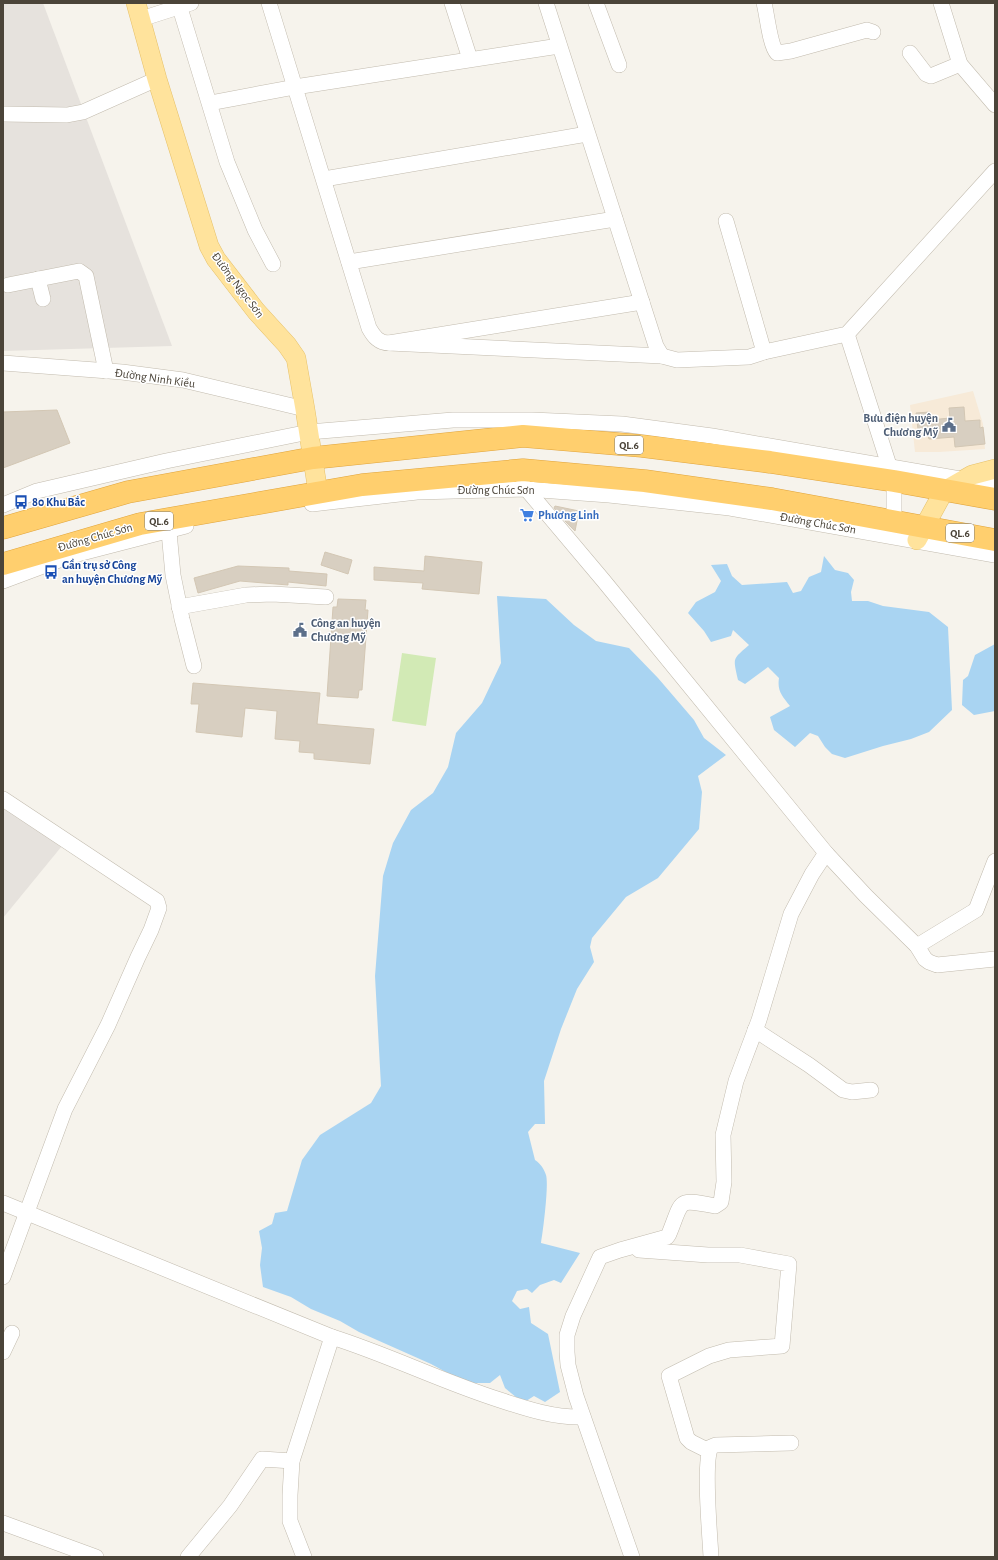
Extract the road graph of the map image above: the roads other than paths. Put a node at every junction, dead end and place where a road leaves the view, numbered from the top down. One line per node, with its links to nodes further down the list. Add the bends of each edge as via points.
1 (269, 3): 16 (street)
2 (452, 3): 12 (street)
3 (546, 3): 10 (street)
4 (596, 3): 13 (street)
5 (764, 3): 9 (street, via 772,42 777,52 791,51 866,30)
6 (941, 3): 14 (street)
7 (186, 5): 8 (street); 17 (street)
8 (138, 11): 15 (main road, Đường Ngọc Sơn)
9 (873, 32)
10 (559, 46): 12 (street); 20 (street)
11 (910, 53): 14 (street, via 926,74 931,76)
12 (470, 60): 16 (street)
13 (619, 64)
14 (960, 64): 18 (street)
15 (156, 79): 19 (street, via 83,112); 37 (main road, Đường Ngọc Sơn, via 209,246 256,311 296,358)
16 (295, 87): 17 (street); 22 (street)
17 (210, 103): 26 (street, via 240,196)
18 (995, 105)
19 (3, 114)
20 (587, 134): 22 (street); 23 (street)
21 (995, 171): 31 (street)
22 (324, 179): 25 (street)
23 (615, 219): 25 (street); 30 (street)
24 (726, 221): 33 (street)
25 (349, 262): 32 (street, via 369,328 377,339)
26 (273, 264)
27 (38, 279): 28 (street); 29 (street); 36 (street, via 79,272 86,276)
28 (8, 285)
29 (43, 299)
30 (642, 302): 32 (street); 34 (street, via 656,346)
31 (847, 334): 33 (street); 42 (street)
32 (389, 343): 34 (street)
33 (764, 352): 34 (street, via 749,357 677,360)
34 (662, 356)
35 (3, 363): 36 (street, Đường Ninh Kiều)
36 (106, 371): 37 (street, Đường Ninh Kiều, via 183,380)
37 (305, 409): 38 (main road, Đường Ngọc Sơn)
38 (309, 432): 39 (main road, Đường Ngọc Sơn); 42 (street, via 453,420 622,424 712,436); 49 (street, via 37,491)
39 (313, 458): 42 (highway, QL.6, via 523,436); 47 (main road, Đường Ngọc Sơn); 51 (highway, QL.6, via 128,492)
40 (995, 469): 43 (main road, via 972,475)
41 (510, 471): 45 (street); 47 (highway, Đường Chúc Sơn / QL.6, via 362,485); 52 (highway, Đường Chúc Sơn / QL.6, via 645,481 772,499)
42 (891, 473): 43 (street); 46 (highway, QL.6); 52 (street)
43 (964, 480): 44 (street); 46 (main road)
44 (995, 485)
45 (526, 489): 50 (street, Đường Chúc Sơn, via 417,492 248,512); 52 (street, Đường Chúc Sơn, via 730,508); 62 (street)
46 (944, 491): 48 (highway, QL.6); 53 (main road)
47 (318, 492): 50 (highway, Đường Chúc Sơn / QL.6)
48 (995, 499)
49 (3, 505)
50 (169, 525): 56 (highway, Đường Chúc Sơn / QL.6, via 140,524); 57 (street, Đường Chúc Sơn, via 70,556); 59 (street, via 173,575)
51 (3, 528)
52 (894, 529): 53 (highway, Đường Chúc Sơn / QL.6)
53 (921, 533): 54 (highway, Đường Chúc Sơn / QL.6); 55 (street, Đường Chúc Sơn)
54 (995, 540)
55 (995, 555)
56 (3, 564)
57 (3, 581)
58 (326, 597): 59 (street, via 246,595)
59 (179, 607): 60 (street)
60 (194, 666)
61 (3, 799): 69 (street, via 157,901 159,908 108,1025 65,1109)
62 (826, 853): 64 (street); 66 (street, via 791,914)
63 (995, 861): 64 (street, via 976,910)
64 (916, 946): 65 (street, via 925,959 937,965)
65 (995, 959)
66 (755, 1030): 67 (street, via 842,1090); 70 (street, via 736,1082 723,1135 724,1182 720,1202 715,1206 684,1202 678,1208 667,1238)
67 (871, 1090)
68 (3, 1203): 69 (street)
69 (26, 1214): 71 (street); 73 (street)
70 (626, 1248): 75 (street, via 599,1258 567,1335 568,1364); 77 (street, via 740,1255 789,1264 782,1346 729,1350 709,1356 669,1376 687,1438)
71 (3, 1277)
72 (12, 1333): 74 (street)
73 (332, 1336): 75 (street, via 481,1394 525,1408 566,1417); 78 (street)
74 (3, 1352)
75 (583, 1417): 83 (street)
76 (791, 1443): 77 (street, via 716,1445)
77 (709, 1451): 84 (street, via 707,1474)
78 (292, 1461): 81 (street, via 262,1460 230,1506); 82 (street, via 290,1520)
79 (3, 1524): 80 (street)
80 (96, 1557)
81 (188, 1557)
82 (304, 1557)
83 (632, 1557)
84 (711, 1557)

